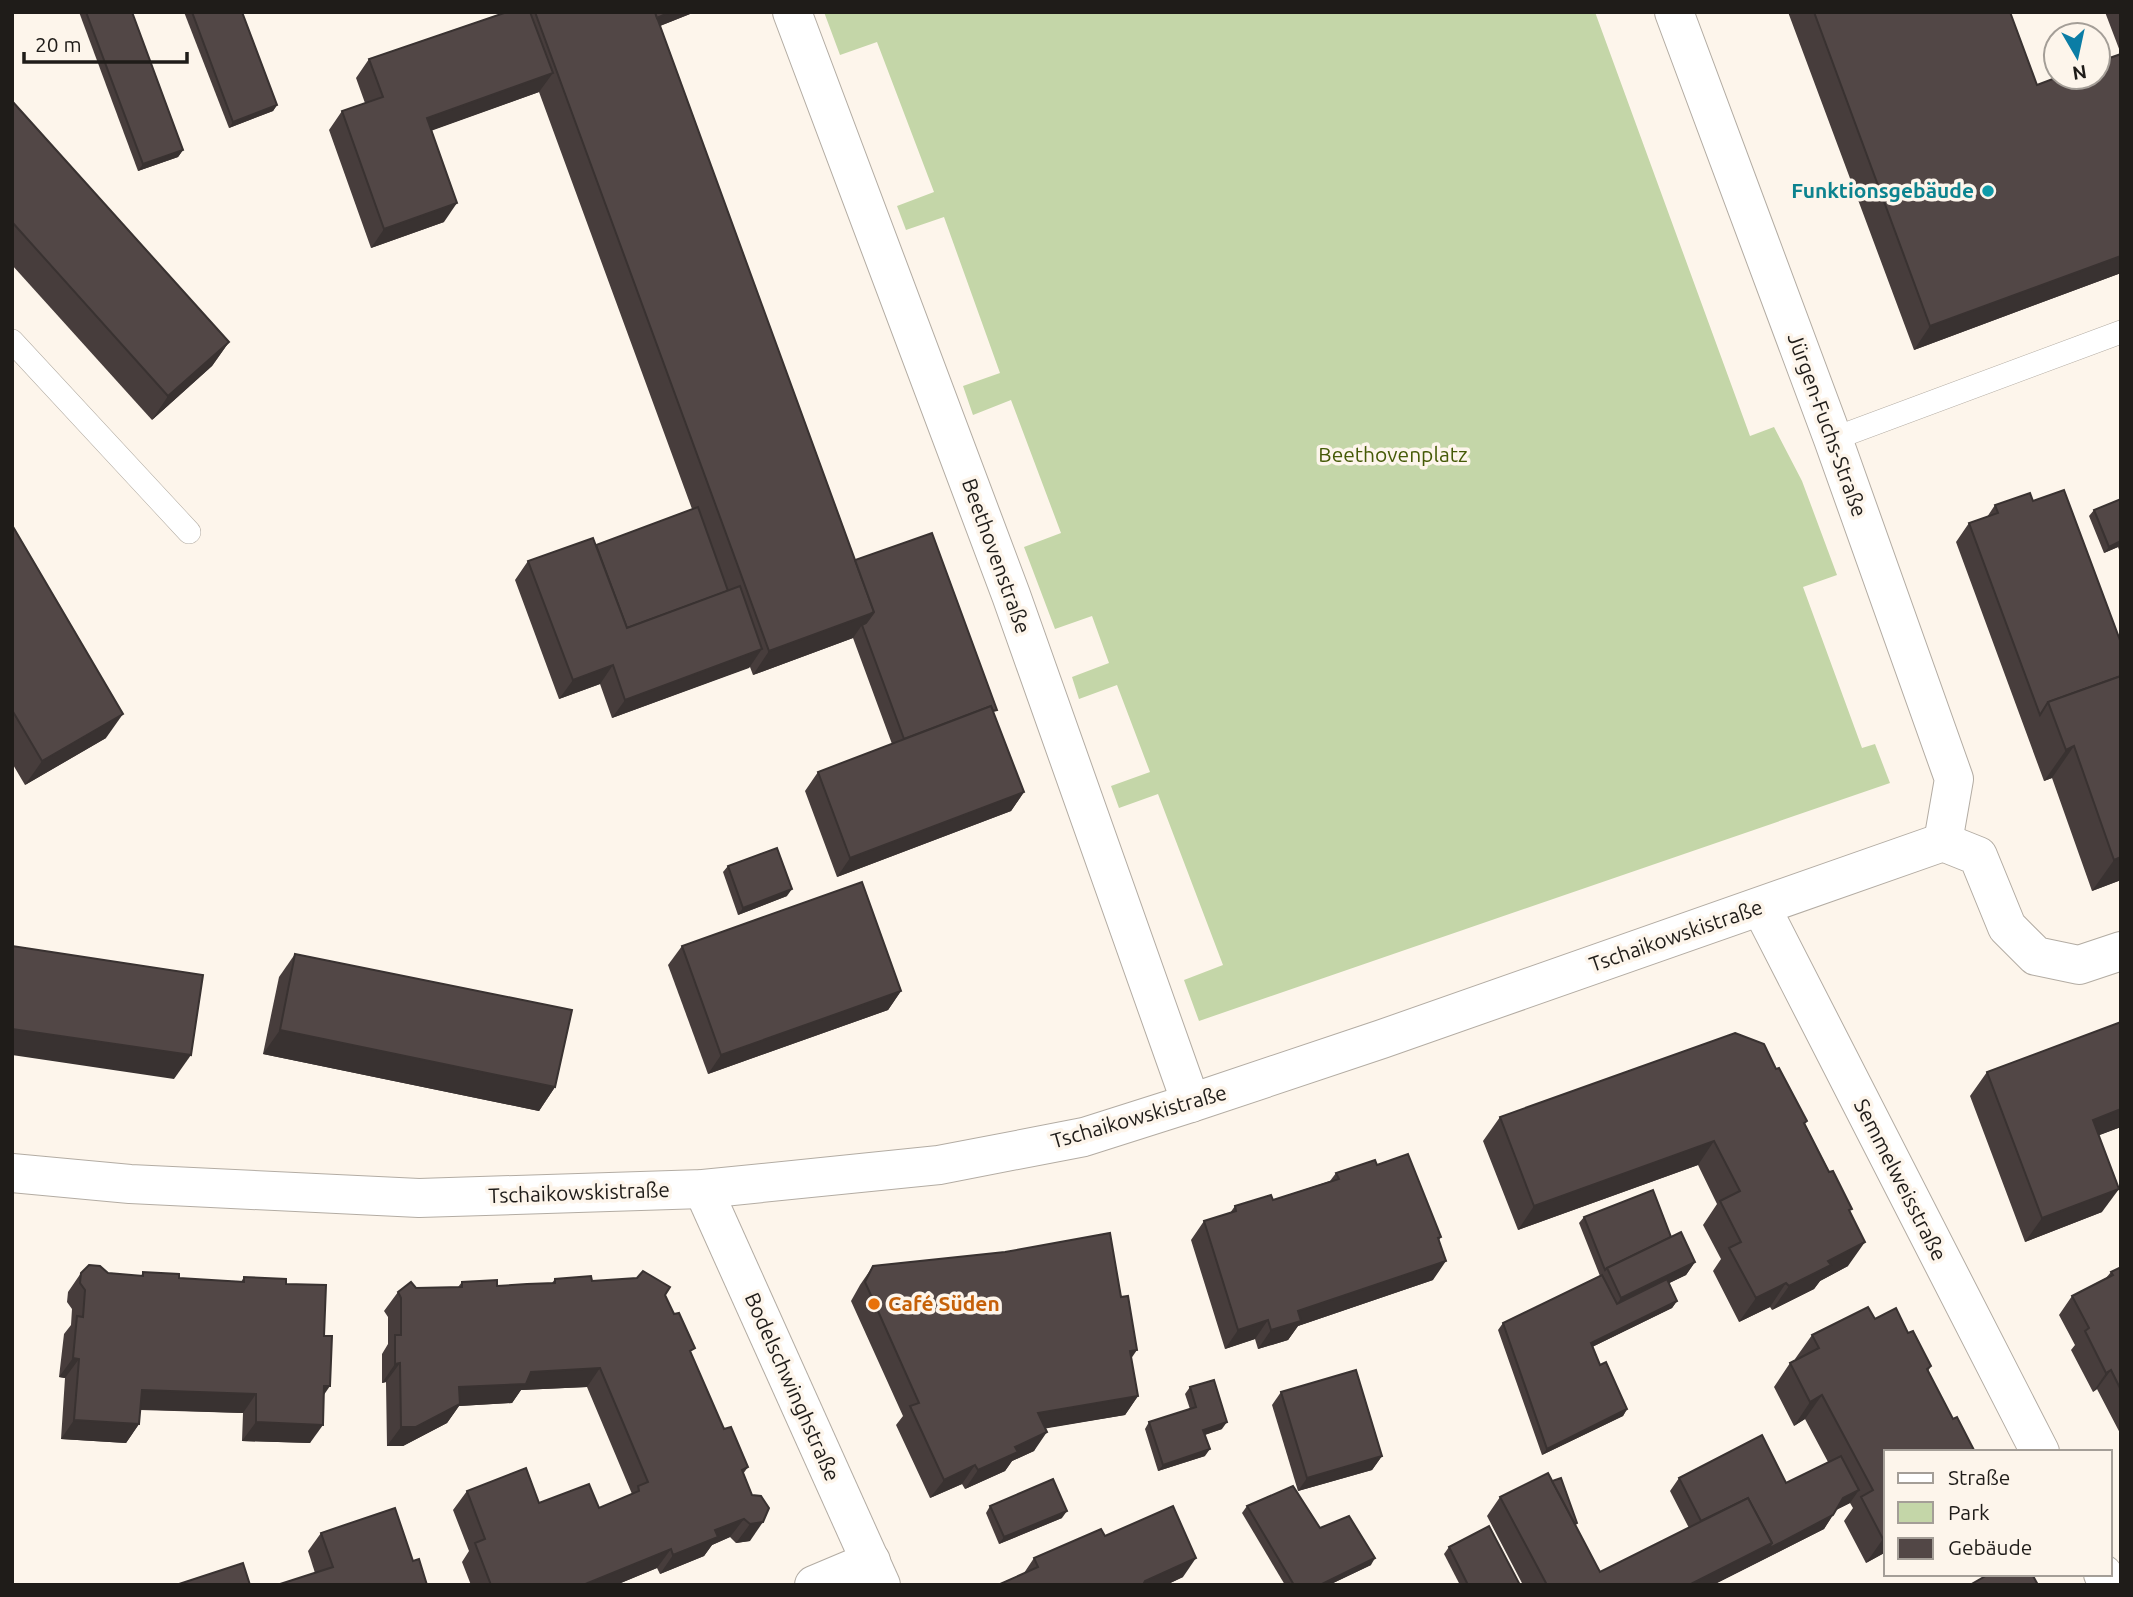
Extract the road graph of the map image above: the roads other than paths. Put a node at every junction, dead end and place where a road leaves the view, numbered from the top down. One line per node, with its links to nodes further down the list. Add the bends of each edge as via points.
1 (792, 12): 10 (street, Beethovenstraße, via 1011,595)
2 (1674, 12): 5 (street, Jürgen-Fuchs-Straße)
3 (2121, 332): 5 (lane)
4 (12, 341): 6 (lane)
5 (1833, 439): 7 (street, Jürgen-Fuchs-Straße, via 1954,779)
6 (189, 532)
7 (1943, 842): 8 (street, Tschaikowskistraße); 9 (street, via 1978,856 2007,927 2036,956 2078,965)
8 (1761, 907): 10 (street, Tschaikowskistraße); 13 (street, Semmelweisstraße)
9 (2121, 951)
10 (1191, 1103): 12 (street, Tschaikowskistraße, via 1084,1137 939,1165)
11 (12, 1172): 12 (street, Tschaikowskistraße, via 130,1185 419,1198)
12 (703, 1189): 14 (street, Bodelschwinghstraße)
13 (2039, 1450)
14 (876, 1573): 15 (street)
15 (814, 1585)

